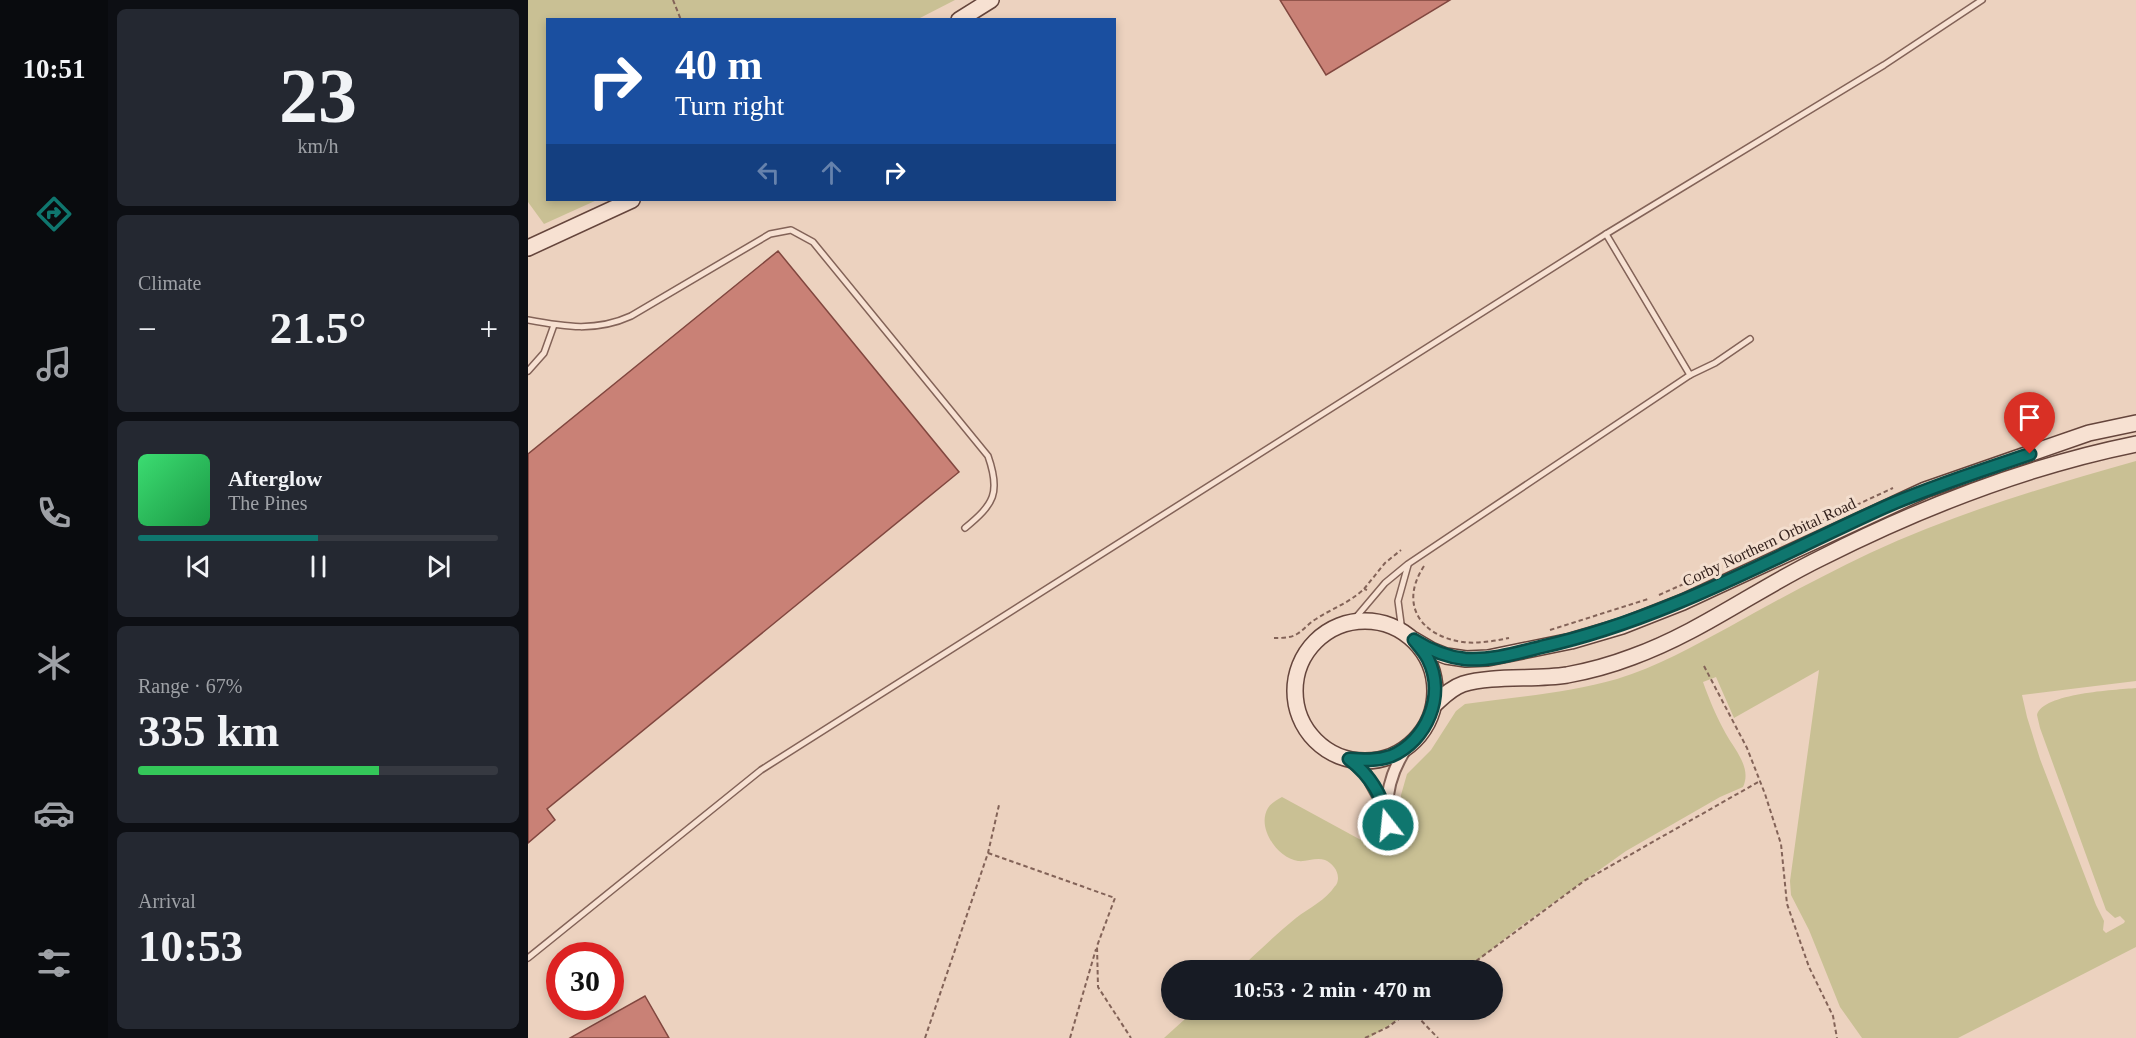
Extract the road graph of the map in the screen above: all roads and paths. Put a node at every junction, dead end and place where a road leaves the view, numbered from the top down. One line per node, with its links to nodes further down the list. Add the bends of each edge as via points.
1 (673, 0): 4 (path)
2 (991, 0): 5 (street)
3 (1982, 0): 7 (lane, via 1884,65)
4 (680, 18)
5 (962, 18)
6 (630, 201): 8 (street)
7 (1606, 234): 13 (lane); 41 (lane, via 761,770)
8 (528, 248)
9 (528, 320): 10 (lane)
10 (554, 325): 12 (lane, via 544,353); 17 (lane, via 612,325 770,234 791,230 813,242 988,456 995,477 993,498)
11 (1750, 339): 13 (lane)
12 (528, 371)
13 (1690, 375): 20 (lane)
14 (2136, 423): 30 (street, Corby Northern Orbital Road, via 2089,433 1925,490 1683,602 1612,629 1488,658 1446,656)
15 (2136, 444): 32 (street, via 1991,484 1937,506 1819,558 1642,653 1567,675 1462,685)
16 (1900, 485): 18 (path)
17 (965, 528)
18 (1764, 548)
19 (1401, 550): 23 (path)
20 (1408, 564): 24 (lane); 26 (lane, via 1398,601)
21 (1424, 566): 29 (path, via 1416,578 1412,599 1421,622 1438,634 1462,642)
22 (1705, 575): 27 (path, via 1653,598)
23 (1364, 588): 24 (path); 28 (path, via 1351,601 1330,610 1296,634)
24 (1375, 594): 25 (lane)
25 (1352, 622): 26 (street, via 1378,622); 34 (street, via 1333,628 1317,640 1304,656 1296,677 1296,699 1313,738)
26 (1402, 631): 30 (street)
27 (1542, 632)
28 (1274, 638)
29 (1508, 638)
30 (1414, 640): 32 (street, via 1432,671)
31 (1704, 666): 35 (path)
32 (1434, 705): 33 (street, via 1420,735)
33 (1408, 746): 34 (street, via 1390,756); 37 (street, via 1393,772)
34 (1349, 759): 37 (street, via 1366,774)
35 (1760, 781): 42 (path, via 1584,881); 50 (path, via 1781,844 1787,904 1809,967 1833,1016)
36 (999, 805): 39 (path)
37 (1386, 812): 38 (street)
38 (1388, 825)
39 (988, 853): 40 (path, via 1115,898); 45 (path)
40 (1097, 946): 46 (path); 47 (path, via 1098,987)
41 (528, 958)
42 (1477, 960)
43 (1397, 1020): 48 (path)
44 (1421, 1020): 49 (path)
45 (925, 1038)
46 (1070, 1038)
47 (1131, 1038)
48 (1365, 1038)
49 (1438, 1038)
50 (1837, 1038)

